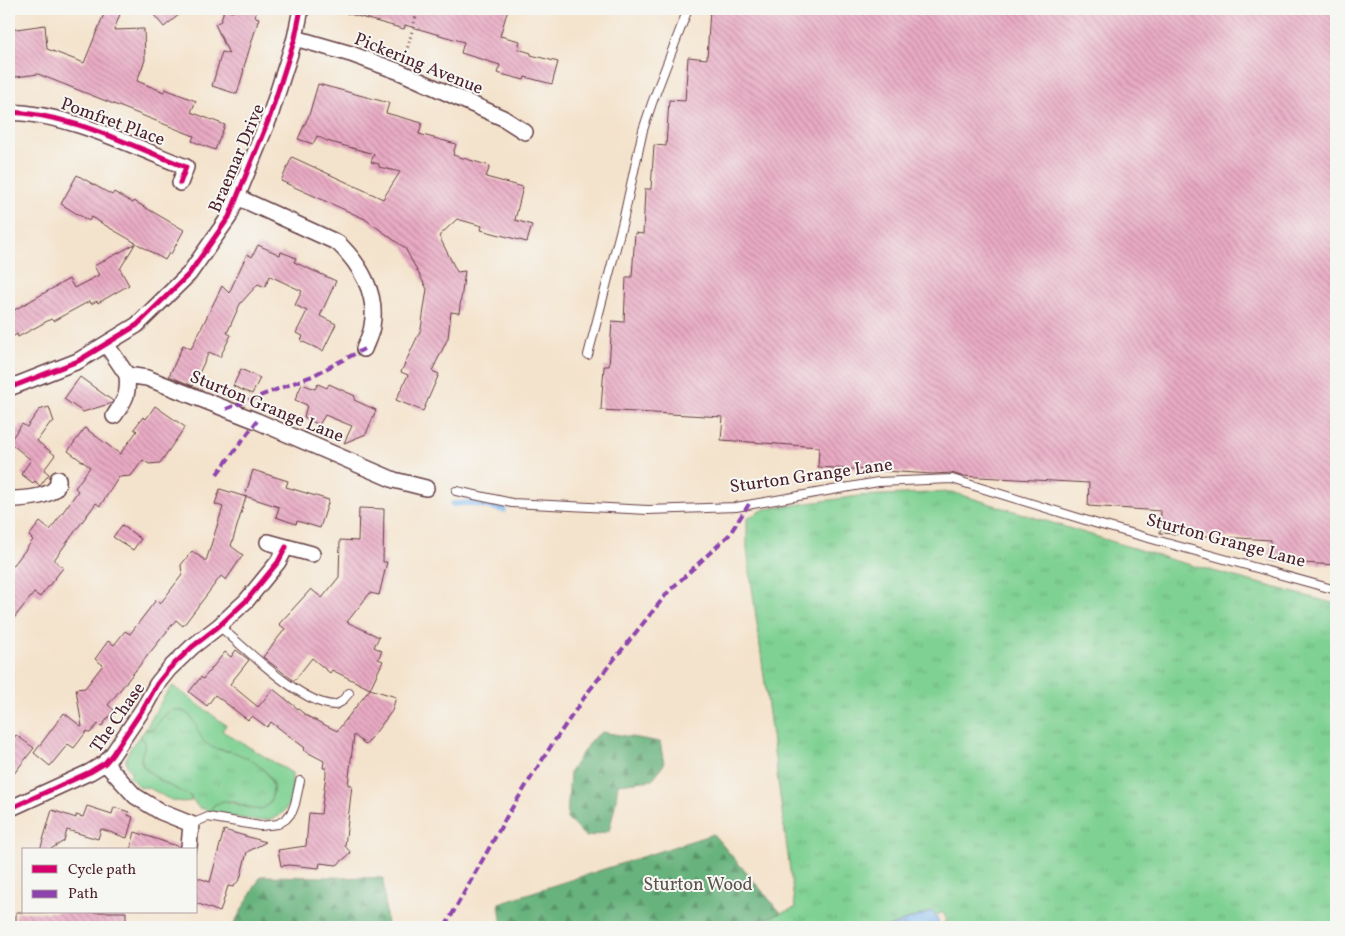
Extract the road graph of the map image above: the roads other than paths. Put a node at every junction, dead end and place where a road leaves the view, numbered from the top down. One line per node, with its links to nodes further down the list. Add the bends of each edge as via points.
1 (301, 9): 3 (street, Braemar Drive)
2 (688, 9): 10 (lane, via 644,130 624,221)
3 (295, 38): 5 (street, Pickering Avenue, via 400,72 503,118); 7 (street, Braemar Drive, via 270,116)
4 (9, 112): 6 (street, Pomfret Place, via 69,121 186,167)
5 (525, 132)
6 (180, 183)
7 (237, 197): 8 (street, Braemar Drive, via 229,217 189,274 136,326); 9 (street, via 338,243 349,254 371,295 372,326)
8 (106, 344): 11 (street); 12 (street, Braemar Drive, via 78,361)
9 (364, 349)
10 (588, 355)
11 (127, 375): 13 (street, via 126,398); 15 (street, Sturton Grange Lane, via 147,378 394,480)
12 (9, 388)
13 (114, 416)
14 (58, 479): 17 (street, via 56,488 48,493 31,499)
15 (426, 488)
16 (456, 491): 21 (lane, Sturton Grange Lane, via 512,503 648,510 736,507 878,482 952,479 1098,524)
17 (9, 499)
18 (268, 542): 19 (street)
19 (286, 546): 20 (street); 22 (street, The Chase, via 278,562 247,600)
20 (312, 554)
21 (1336, 590)
22 (219, 626): 23 (lane, via 293,688 316,700 335,705); 24 (street, The Chase, via 192,647 157,684)
23 (349, 693)
24 (104, 763): 26 (street, The Chase); 27 (street, via 135,796 161,812)
25 (300, 781): 27 (lane, via 292,812 278,824 260,826 208,817)
26 (9, 809)
27 (191, 824): 28 (street)
28 (188, 847)

